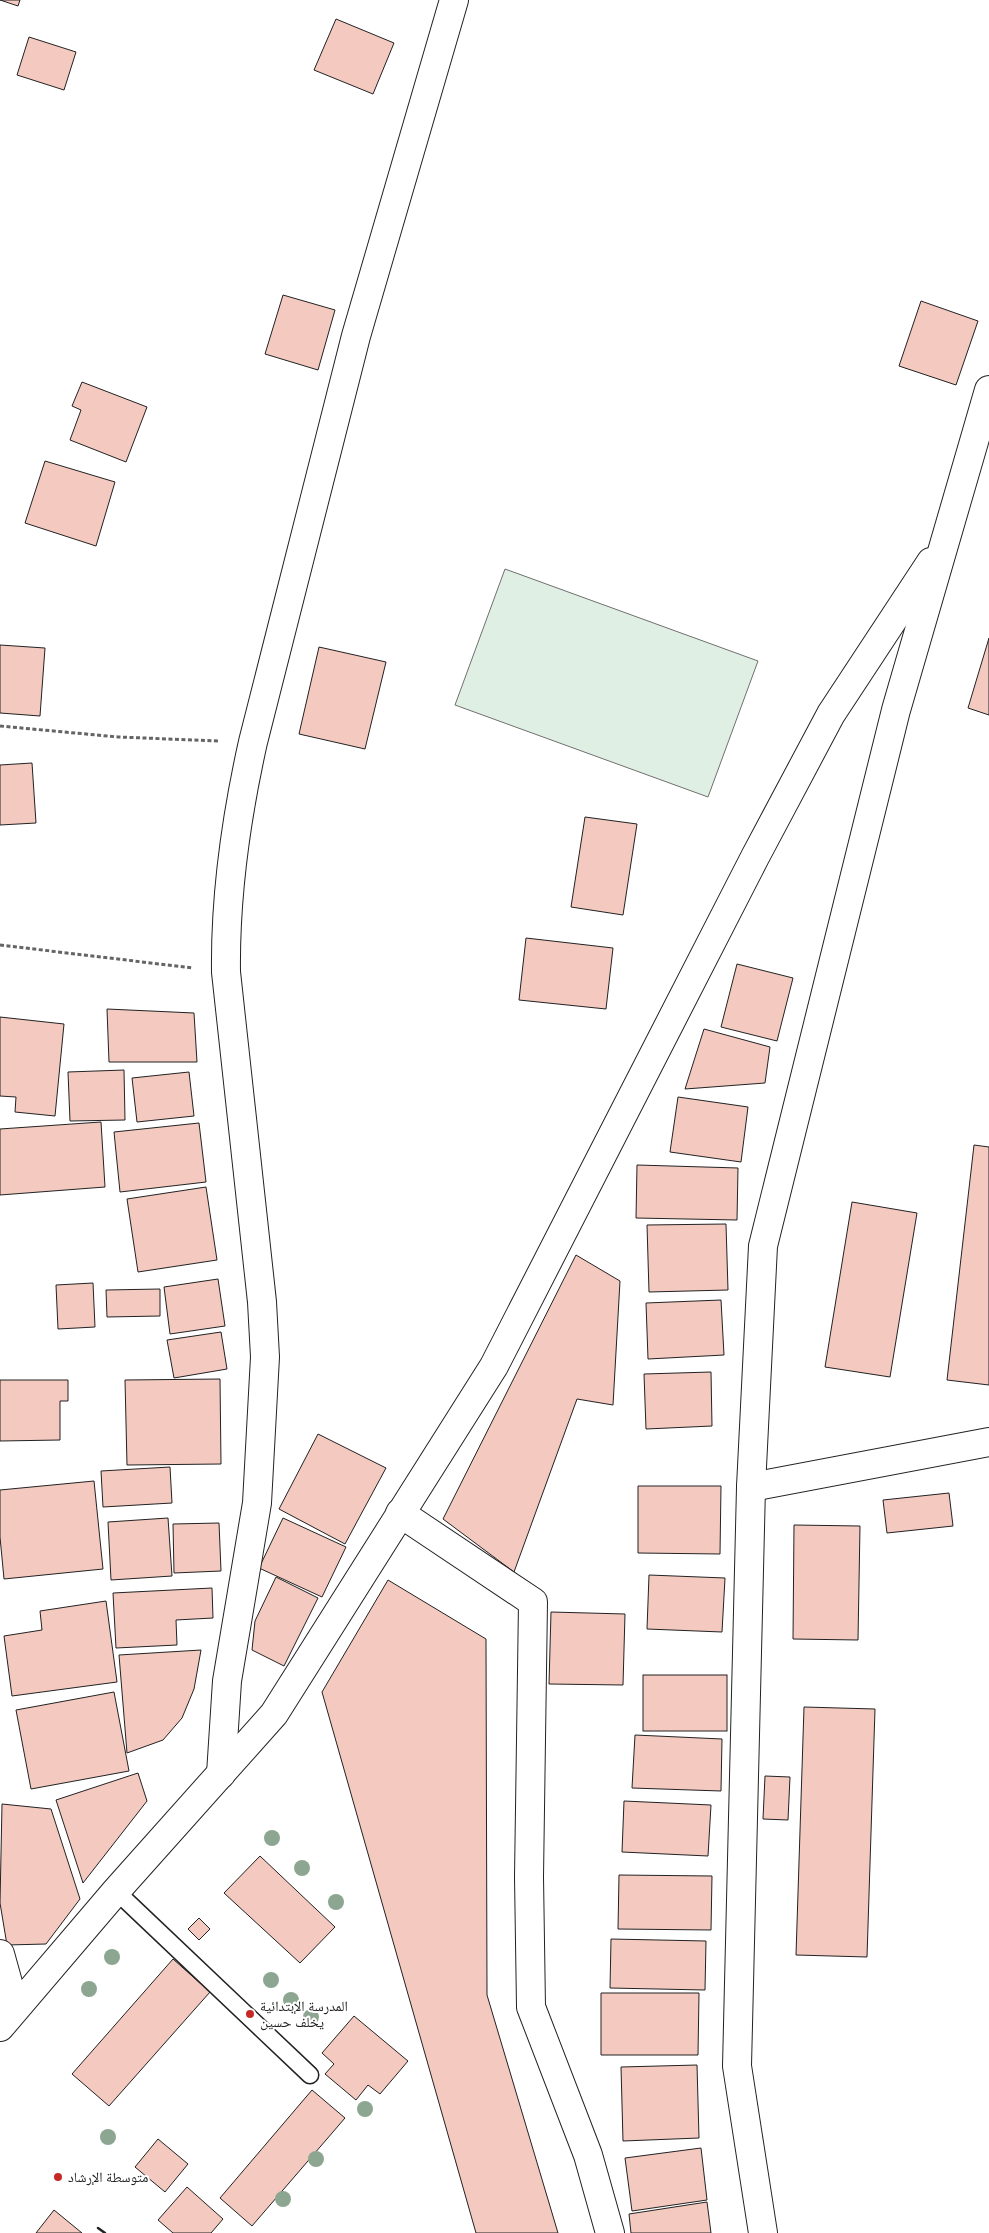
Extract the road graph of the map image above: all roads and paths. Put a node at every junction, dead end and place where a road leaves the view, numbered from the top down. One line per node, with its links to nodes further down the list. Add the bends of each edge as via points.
1 (454, 0): 5 (street, via 356,336)
2 (989, 390): 3 (street)
3 (946, 538): 9 (street, via 894,720 763,1246); 10 (street, via 831,714 494,1366)
4 (0, 726): 5 (path, via 118,737)
5 (253, 742): 7 (street, via 232,862 226,922)
6 (0, 945): 7 (path)
7 (226, 972): 11 (street, via 262,1302 264,1357 257,1503 227,1682)
8 (989, 1442): 9 (street)
9 (751, 1487): 17 (street, via 737,2066)
10 (400, 1513): 11 (street, via 274,1714); 16 (street, via 533,1602 529,1877 531,2008 588,2155)
11 (221, 1774): 12 (street)
12 (116, 1892): 14 (street); 15 (lane)
13 (0, 1954): 14 (street)
14 (8, 2018)
15 (310, 2075)
16 (610, 2233)
17 (763, 2233)

